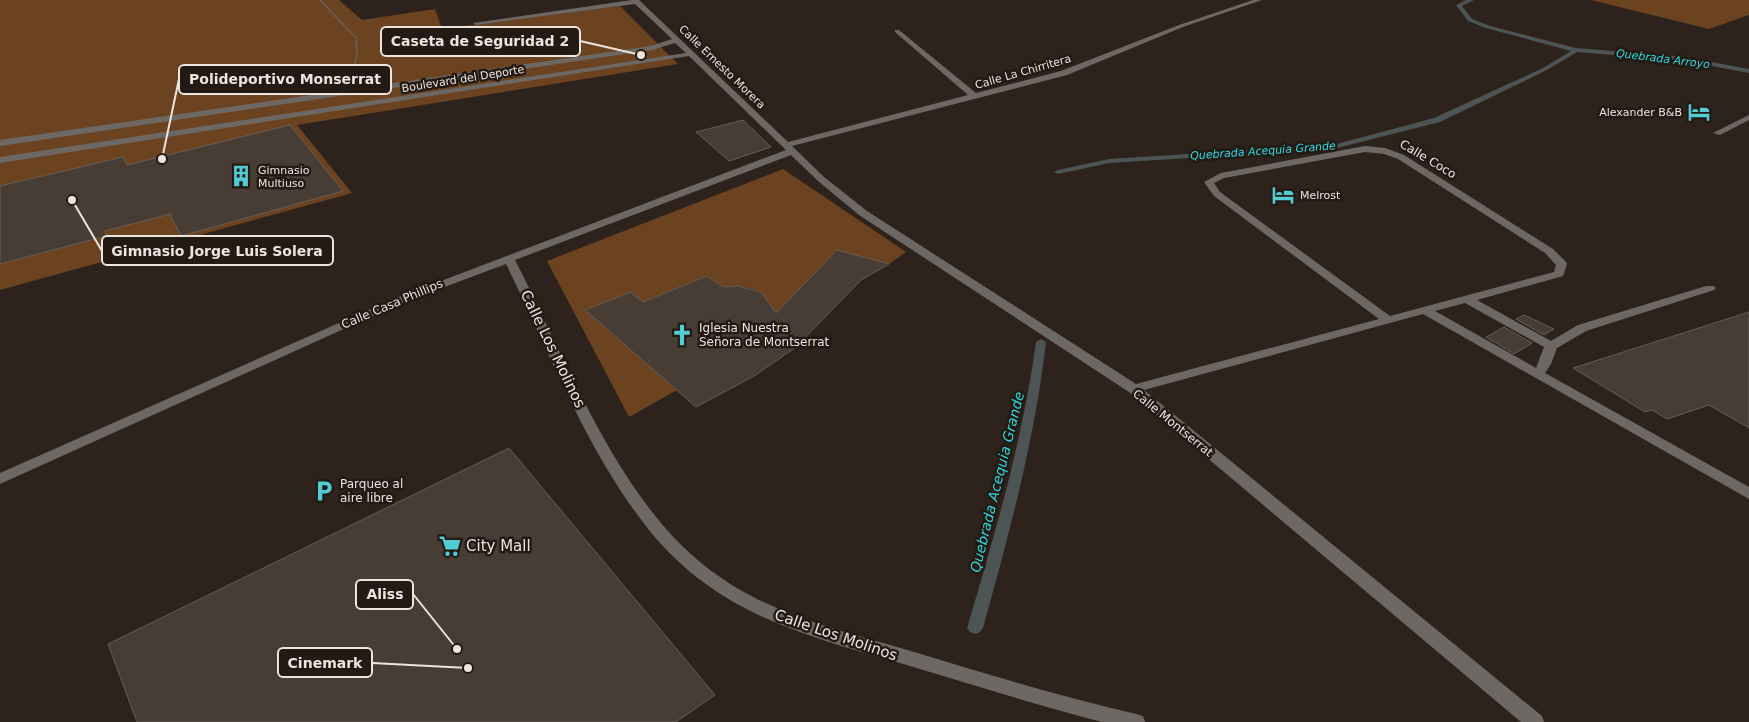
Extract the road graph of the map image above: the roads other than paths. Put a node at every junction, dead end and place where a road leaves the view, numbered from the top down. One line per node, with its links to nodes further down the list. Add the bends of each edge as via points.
1 (1259, 0): 7 (street, Calle La Chirritera, via 1181,26 1064,73)
2 (635, 1): 3 (street); 5 (street, Calle Ernesto Morera)
3 (476, 22)
4 (897, 31): 7 (street)
5 (677, 40): 6 (street, Calle Ernesto Morera); 10 (street, Boulevard del Deporte, via 652,48)
6 (691, 54): 11 (street, Calle Ernesto Morera); 12 (street, Boulevard del Deporte)
7 (975, 97): 11 (street, Calle La Chirritera)
8 (1749, 117): 9 (street)
9 (1717, 133)
10 (0, 143)
11 (789, 148): 13 (street, Calle Casa Phillips); 20 (street, Calle Montserrat, via 863,213)
12 (0, 160)
13 (508, 258): 21 (street, Calle Casa Phillips, via 395,302); 23 (street, Calle Los Molinos, via 608,458 645,514 704,575 740,599 788,621 1084,710)
14 (1710, 288): 18 (street, via 1582,328)
15 (1466, 300): 16 (street, Calle Coco); 17 (street, Calle Coco, via 1559,274 1562,264 1548,251 1401,157 1385,150 1365,149 1221,176 1209,182 1217,194); 18 (street)
16 (1424, 310): 17 (street, Calle Coco); 19 (street)
17 (1388, 320): 20 (street, Calle Coco)
18 (1551, 346): 19 (street)
19 (1538, 375): 22 (street)
20 (1134, 389): 24 (street, Calle Montserrat)
21 (0, 479)
22 (1749, 494)
23 (1136, 722)
24 (1534, 722)

